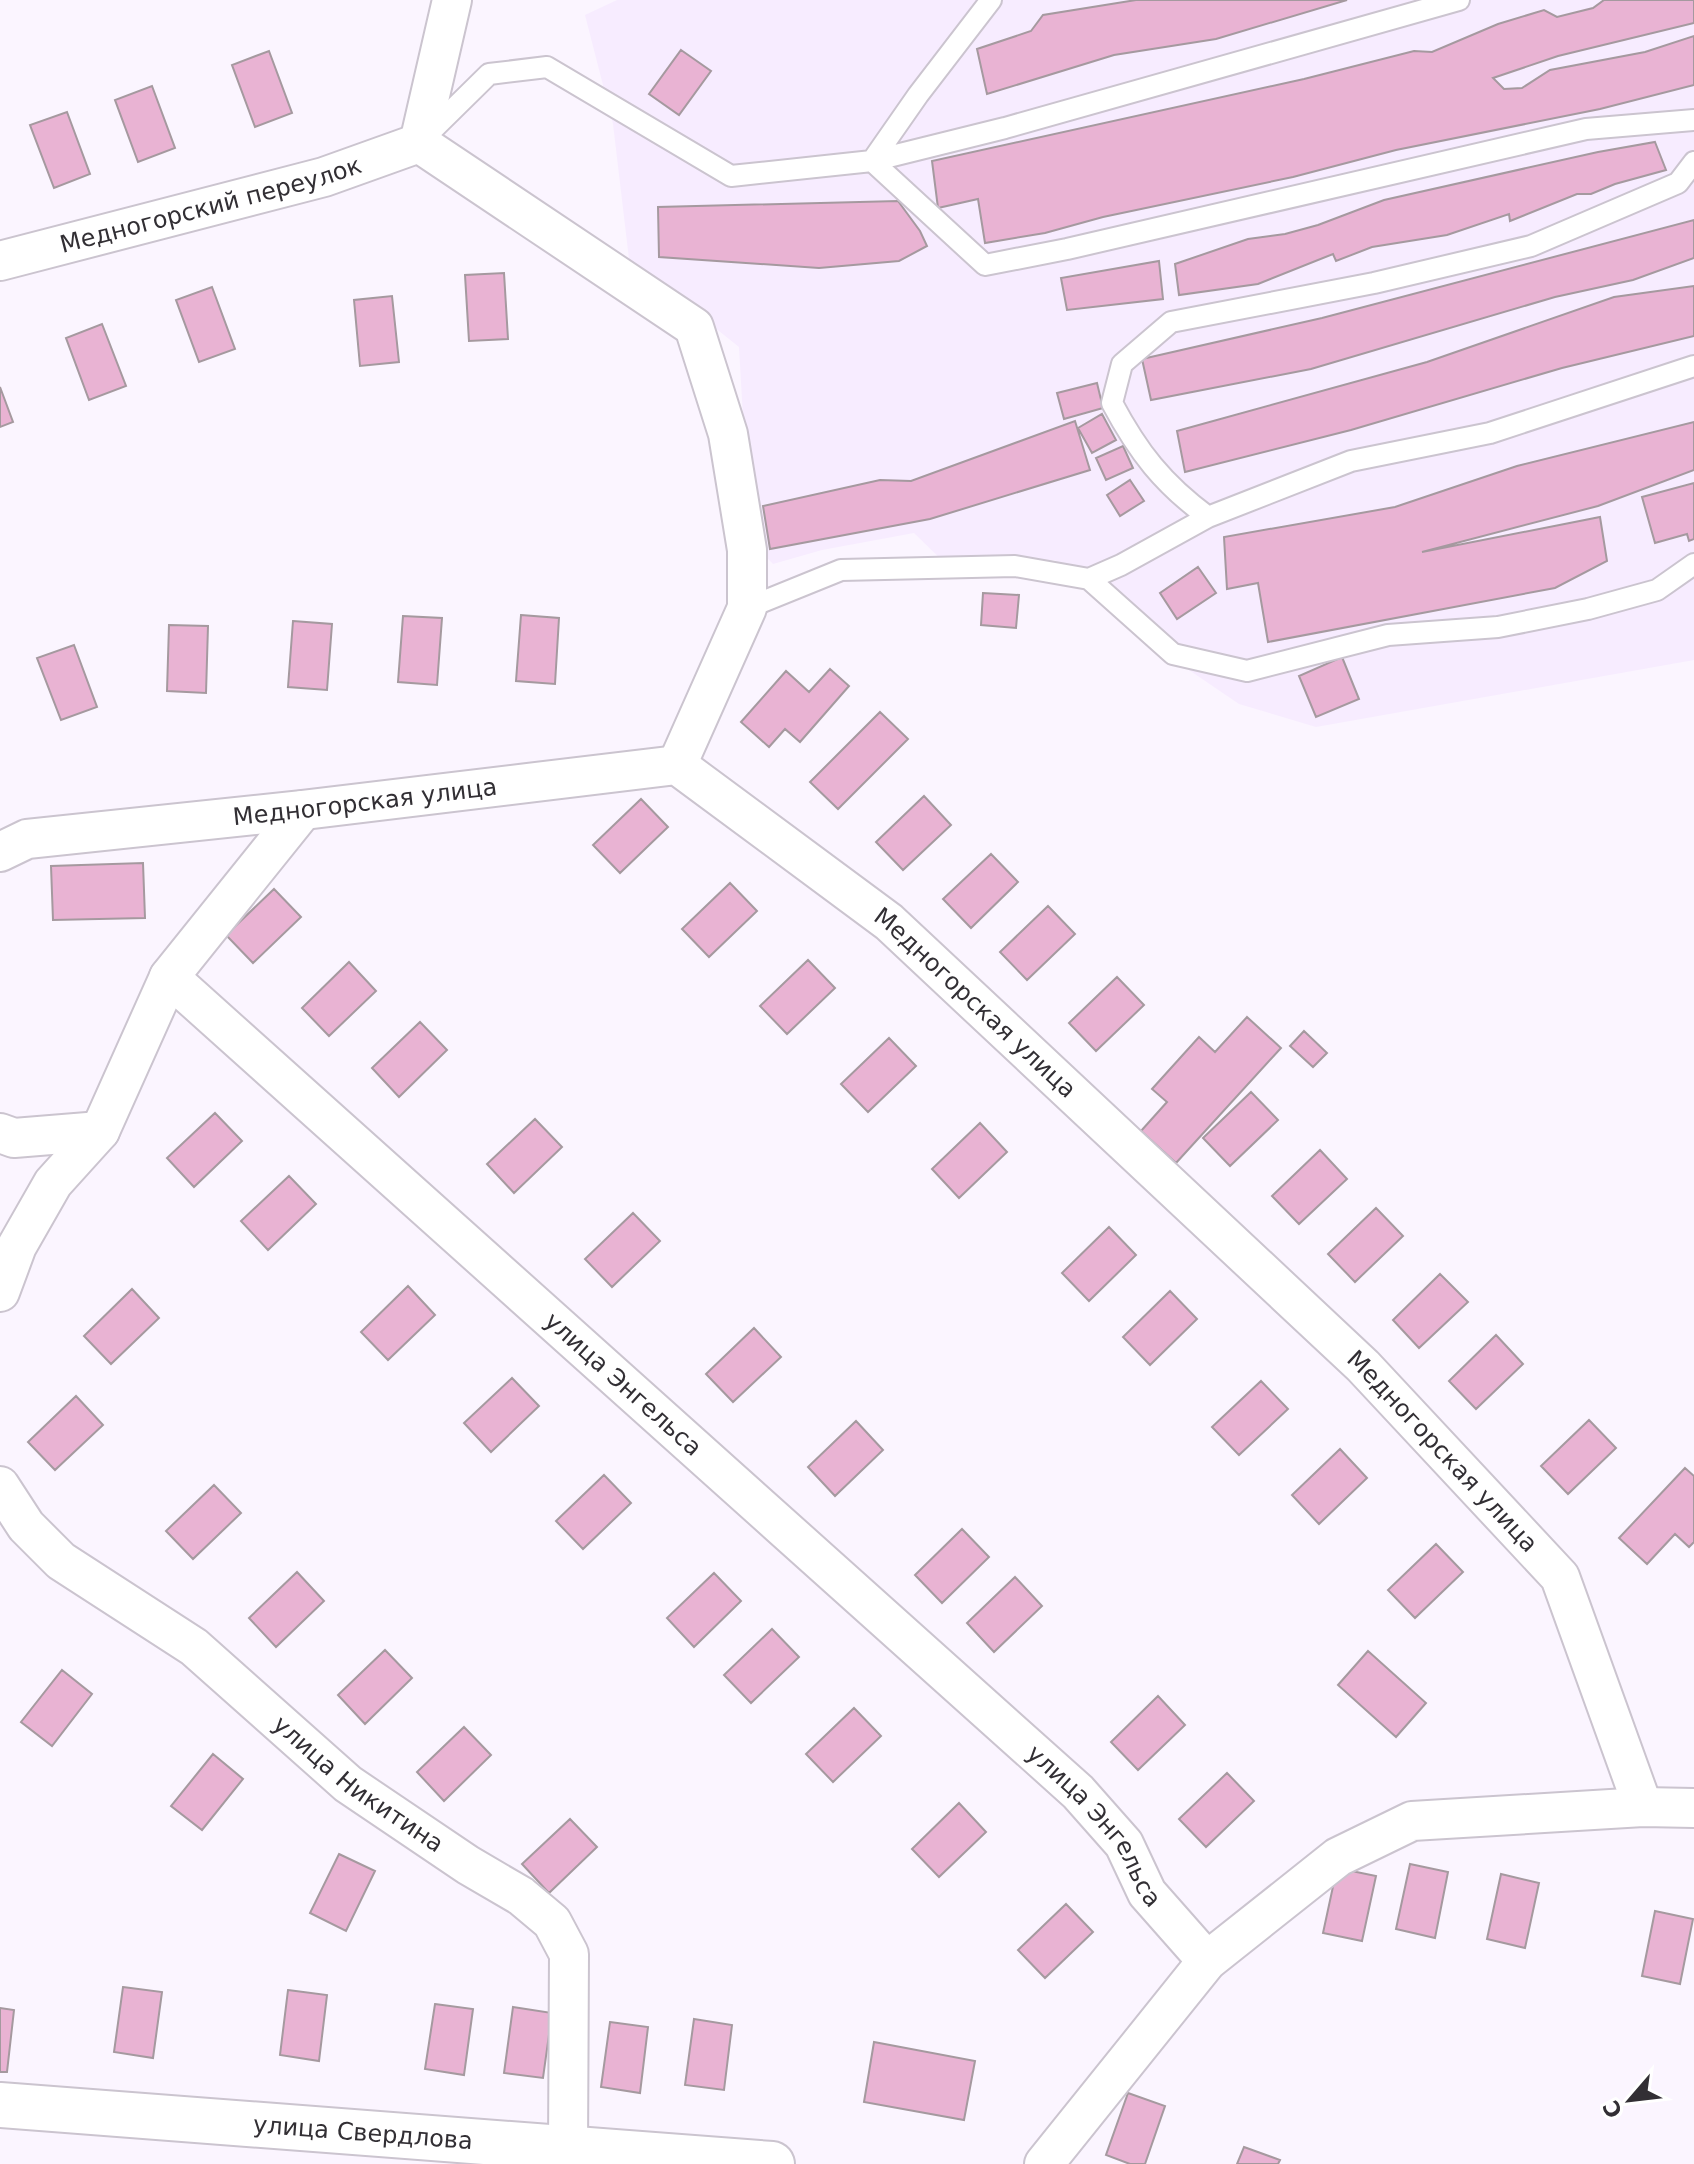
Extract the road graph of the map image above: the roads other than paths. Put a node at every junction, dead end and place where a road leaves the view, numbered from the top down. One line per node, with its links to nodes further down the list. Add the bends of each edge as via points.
1 (452, 0): 5 (street)
2 (1459, 0): 6 (lane)
3 (996, 1): 6 (lane, via 918,95)
4 (1694, 120): 6 (lane, via 1586,129 985,265)
5 (419, 143): 6 (lane, via 489,74 547,67 731,176); 8 (street, Медногорский переулок, via 324,177); 13 (street, via 694,327 728,434 747,550)
6 (872, 161)
7 (1694, 162): 10 (lane, via 1678,183 1531,246 1171,322 1122,364 1112,403 1132,442 1179,496)
8 (0, 261)
9 (1694, 366): 10 (lane, via 1490,433 1351,461)
10 (1208, 517): 12 (lane)
11 (1694, 564): 12 (lane, via 1657,590 1588,609 1498,627 1388,635 1247,671 1173,654)
12 (1089, 579): 13 (lane, via 1015,566 841,570)
13 (747, 608): 14 (street)
14 (677, 765): 15 (street, Медногорская улица); 22 (street, Медногорская улица, via 889,922 1363,1366 1560,1577)
15 (303, 810): 16 (street, Медногорская улица, via 27,839); 17 (street)
16 (0, 852)
17 (169, 977): 18 (street); 24 (street, улица Энгельса, via 1078,1792 1124,1844 1147,1893)
18 (100, 1131): 19 (street, via 14,1138); 20 (street, via 53,1183 17,1246)
19 (0, 1133)
20 (0, 1292)
21 (0, 1486): 26 (street, улица Никитина, via 26,1526 61,1561 194,1647 348,1784 521,1896 552,1922 569,1954)
22 (1643, 1807): 23 (street); 24 (street, via 1412,1821 1338,1857)
23 (1694, 1808)
24 (1207, 1961): 28 (street)
25 (0, 2105): 26 (street, улица Свердлова)
26 (568, 2150): 27 (street, улица Свердлова)
27 (772, 2164)
28 (1044, 2164)

